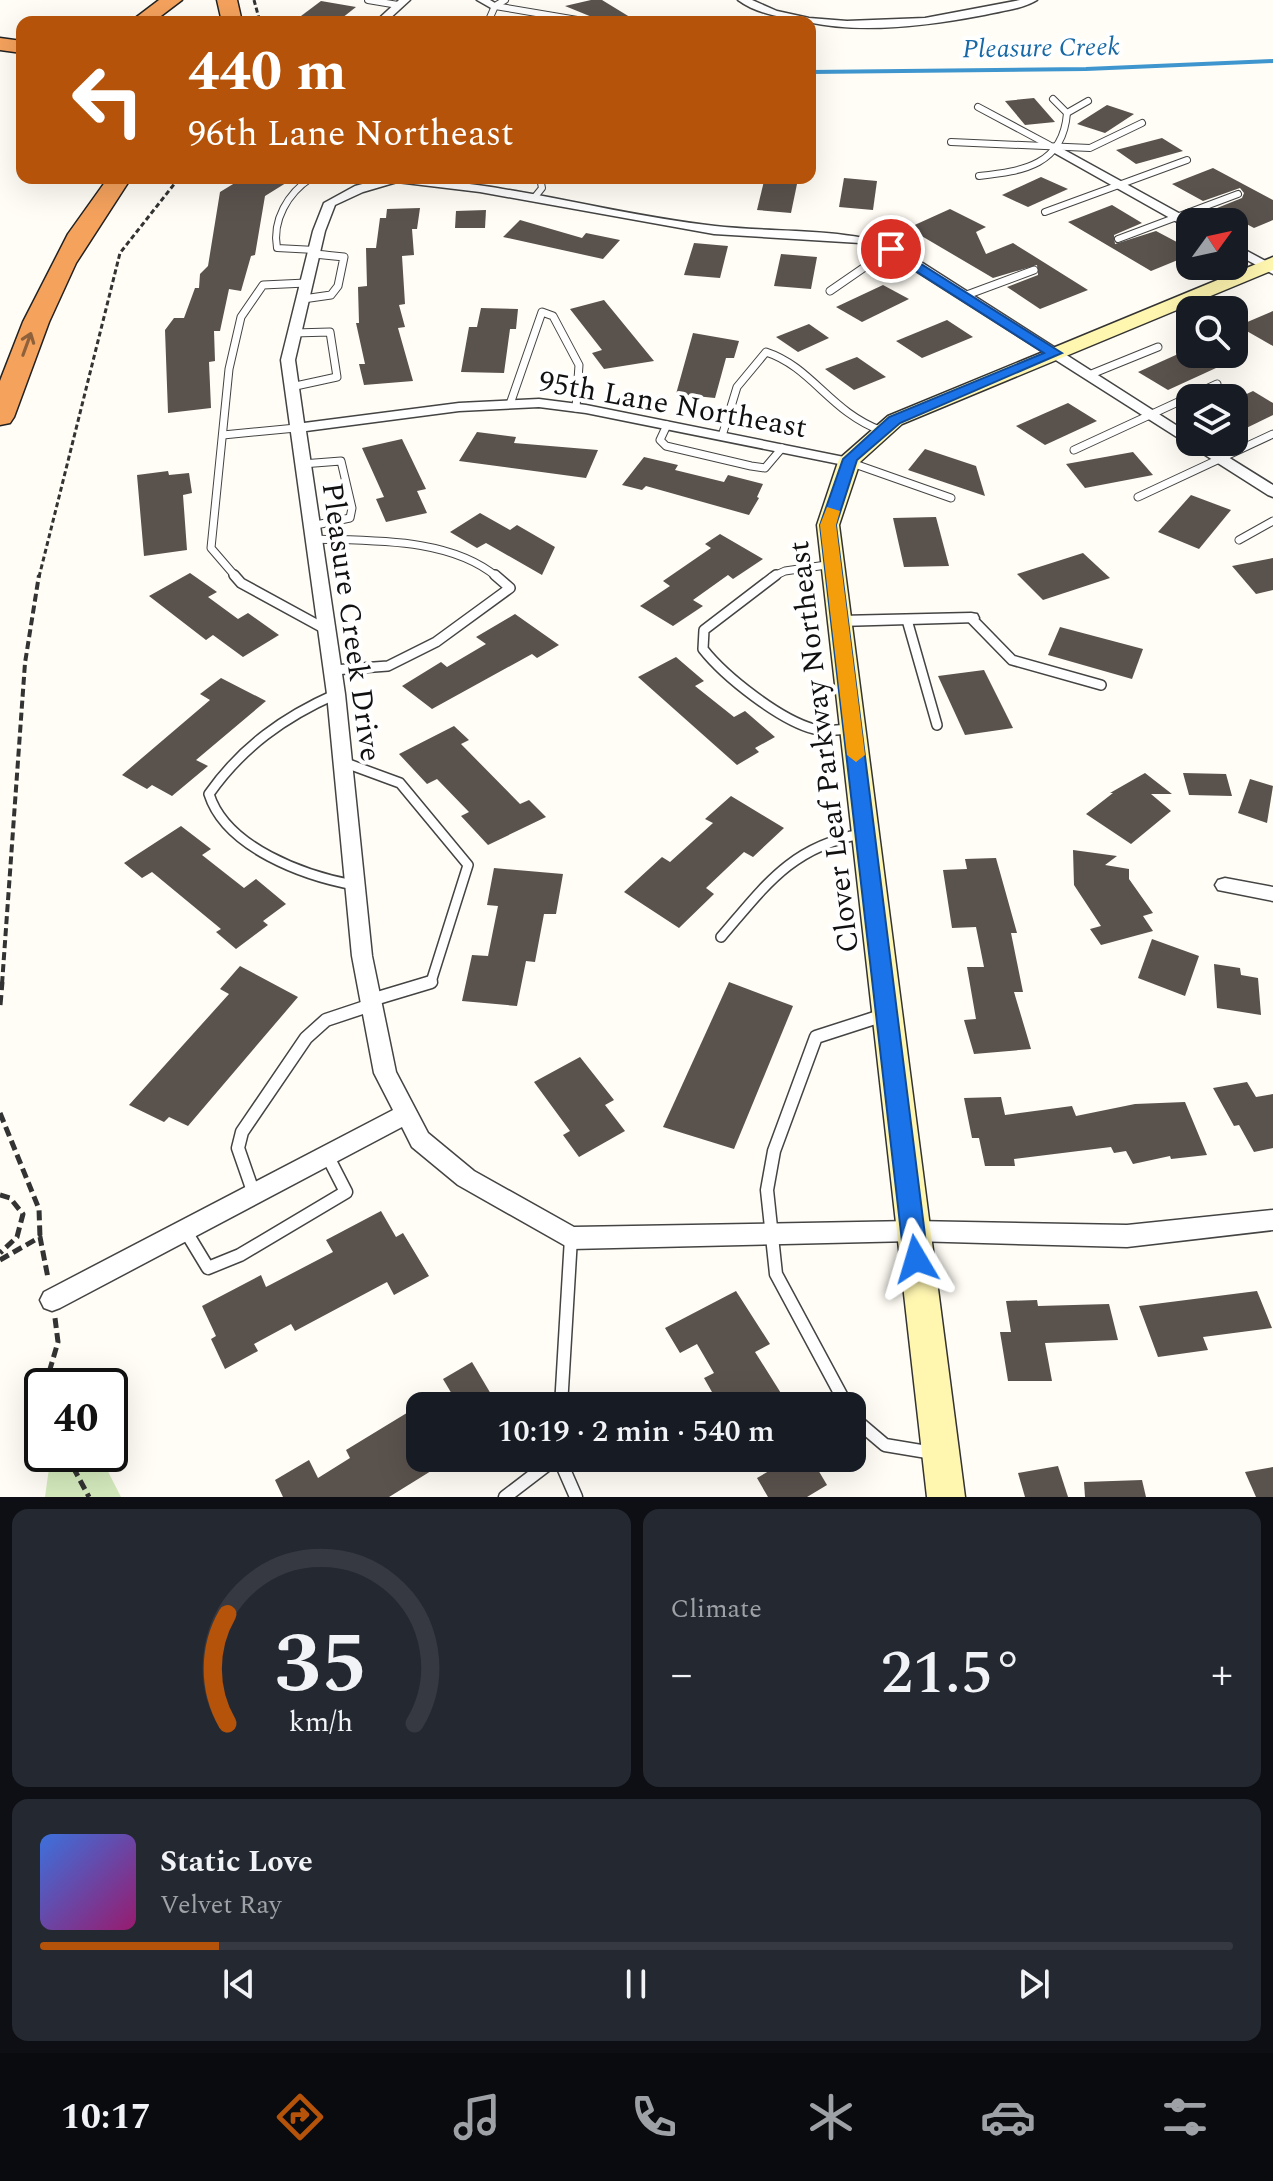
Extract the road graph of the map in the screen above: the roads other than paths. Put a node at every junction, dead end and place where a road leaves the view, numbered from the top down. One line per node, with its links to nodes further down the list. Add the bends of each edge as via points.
1 (172, 0): 9 (highway)
2 (188, 0): 10 (highway)
3 (368, 0): 7 (lane)
4 (482, 0): 8 (street)
5 (743, 0): 12 (street)
6 (1032, 0): 13 (street, via 956,17)
7 (402, 3)
8 (500, 3): 11 (lane)
9 (149, 16)
10 (167, 16)
11 (561, 16)
12 (782, 16)
13 (816, 20)
14 (1053, 99): 17 (lane)
15 (1088, 101): 17 (lane)
16 (978, 107): 20 (lane)
17 (1067, 113): 20 (lane, via 1064,137)
18 (1142, 123): 20 (lane, via 1090,148)
19 (951, 142): 20 (lane)
20 (1055, 149): 22 (lane, via 1020,170); 28 (street)
21 (1187, 160): 28 (lane)
22 (979, 176)
23 (115, 184): 54 (highway, one-way to 23, via 34,323 73,239)
24 (298, 184): 37 (lane, via 282,211 274,241 283,250)
25 (376, 184): 37 (street, Pleasure Creek Drive, via 330,203)
26 (454, 184): 30 (street)
27 (541, 184): 30 (lane)
28 (1120, 185): 32 (lane); 33 (street)
29 (1238, 194): 31 (lane)
30 (534, 198): 36 (street, via 714,230 861,239)
31 (1201, 208)
32 (1045, 212)
33 (1176, 216)
34 (1176, 217): 35 (lane)
35 (1118, 239)
36 (891, 249): 42 (lane); 43 (street)
37 (314, 252): 41 (street, Pleasure Creek Drive); 44 (lane, via 344,257 336,294)
38 (1248, 255): 39 (street)
39 (1271, 266): 47 (street, Clover Leaf Parkway Northeast)
40 (1034, 270): 43 (lane)
41 (306, 283): 44 (street, Pleasure Creek Drive); 60 (lane, via 263,285 241,317 229,369)
42 (830, 291)
43 (964, 296): 47 (street)
44 (303, 299): 45 (street, Pleasure Creek Drive)
45 (294, 333): 49 (street, Pleasure Creek Drive, via 288,360); 49 (lane, via 330,332 337,377)
46 (1158, 347): 48 (lane)
47 (1055, 353): 48 (street); 57 (street, Clover Leaf Parkway Northeast, via 895,420)
48 (1089, 375): 53 (street)
49 (291, 387): 56 (street, Pleasure Creek Drive)
50 (1176, 403): 53 (lane)
51 (510, 404): 52 (street, 95th Lane Northeast); 52 (lane, via 542,312 553,316 579,365); 56 (street, 95th Lane Northeast)
52 (576, 408): 55 (street, 95th Lane Northeast)
53 (1150, 415): 58 (street); 63 (lane)
54 (0, 417)
55 (667, 425): 61 (street, 95th Lane Northeast); 62 (lane, via 660,440 666,446 751,466 765,468)
56 (296, 428): 60 (lane); 67 (street, Pleasure Creek Drive)
57 (882, 431): 61 (lane, via 833,404 784,357 766,352 737,387); 66 (street, Clover Leaf Parkway Northeast)
58 (1176, 431)
59 (1273, 434): 65 (lane)
60 (223, 435): 78 (lane, via 211,548 241,583)
61 (722, 436): 62 (street, 95th Lane Northeast)
62 (782, 448): 66 (street, 95th Lane Northeast)
63 (1074, 450)
64 (1216, 456): 65 (street)
65 (1219, 458): 68 (street); 69 (lane)
66 (849, 462): 70 (lane); 74 (street, Clover Leaf Parkway Northeast, via 828,525)
67 (302, 464): 72 (street, Pleasure Creek Drive); 72 (lane, via 341,461 352,508 350,518)
68 (1273, 492)
69 (1138, 497)
70 (951, 498)
71 (1273, 521): 73 (lane)
72 (312, 532): 78 (street, Pleasure Creek Drive); 79 (lane, via 444,552 510,588 436,642 388,666)
73 (1239, 540)
74 (833, 564): 77 (street, Clover Leaf Parkway Northeast); 83 (lane, via 770,578 704,630 702,640 703,648 725,669 782,716 815,729)
75 (971, 618): 76 (street); 80 (lane, via 1012,660)
76 (907, 620): 77 (street); 82 (lane)
77 (840, 621): 83 (street, Clover Leaf Parkway Northeast)
78 (327, 630): 79 (street, Pleasure Creek Drive)
79 (333, 670): 81 (street, Pleasure Creek Drive)
80 (1101, 685)
81 (336, 694): 84 (street, Pleasure Creek Drive); 86 (lane, via 264,731 209,794 211,805 245,840 283,867)
82 (937, 725)
83 (853, 729): 85 (street, Clover Leaf Parkway Northeast)
84 (343, 762): 86 (street, Pleasure Creek Drive); 90 (lane, via 400,783 468,865 431,982)
85 (864, 833): 89 (lane, via 804,849); 91 (street, Clover Leaf Parkway Northeast)
86 (354, 885): 90 (street, Pleasure Creek Drive)
87 (1225, 885): 88 (street)
88 (1273, 894)
89 (721, 937)
90 (370, 1003): 92 (street, Pleasure Creek Drive, via 385,1073); 94 (lane, via 326,1020 306,1038 242,1132 238,1148)
91 (887, 1015): 97 (street, Clover Leaf Parkway Northeast); 98 (lane, via 816,1037 774,1151 767,1190)
92 (406, 1114): 93 (street); 99 (street, Pleasure Creek Drive, via 420,1140 466,1178)
93 (327, 1155): 94 (street); 96 (lane, via 346,1192 240,1255 208,1268)
94 (254, 1194): 96 (street)
95 (1273, 1220): 97 (street, via 1127,1236)
96 (185, 1229): 100 (street)
97 (913, 1231): 98 (street); 104 (street, Clover Leaf Parkway Northeast)
98 (773, 1234): 99 (street); 102 (lane, via 776,1274)
99 (571, 1238): 101 (lane)
100 (52, 1300)
101 (562, 1392)
102 (839, 1392)
103 (866, 1429): 104 (lane, via 885,1445)
104 (940, 1454): 109 (street, Clover Leaf Parkway Northeast)
105 (538, 1472): 107 (lane)
106 (564, 1472): 108 (lane)
107 (505, 1497)
108 (576, 1497)
109 (946, 1497)

